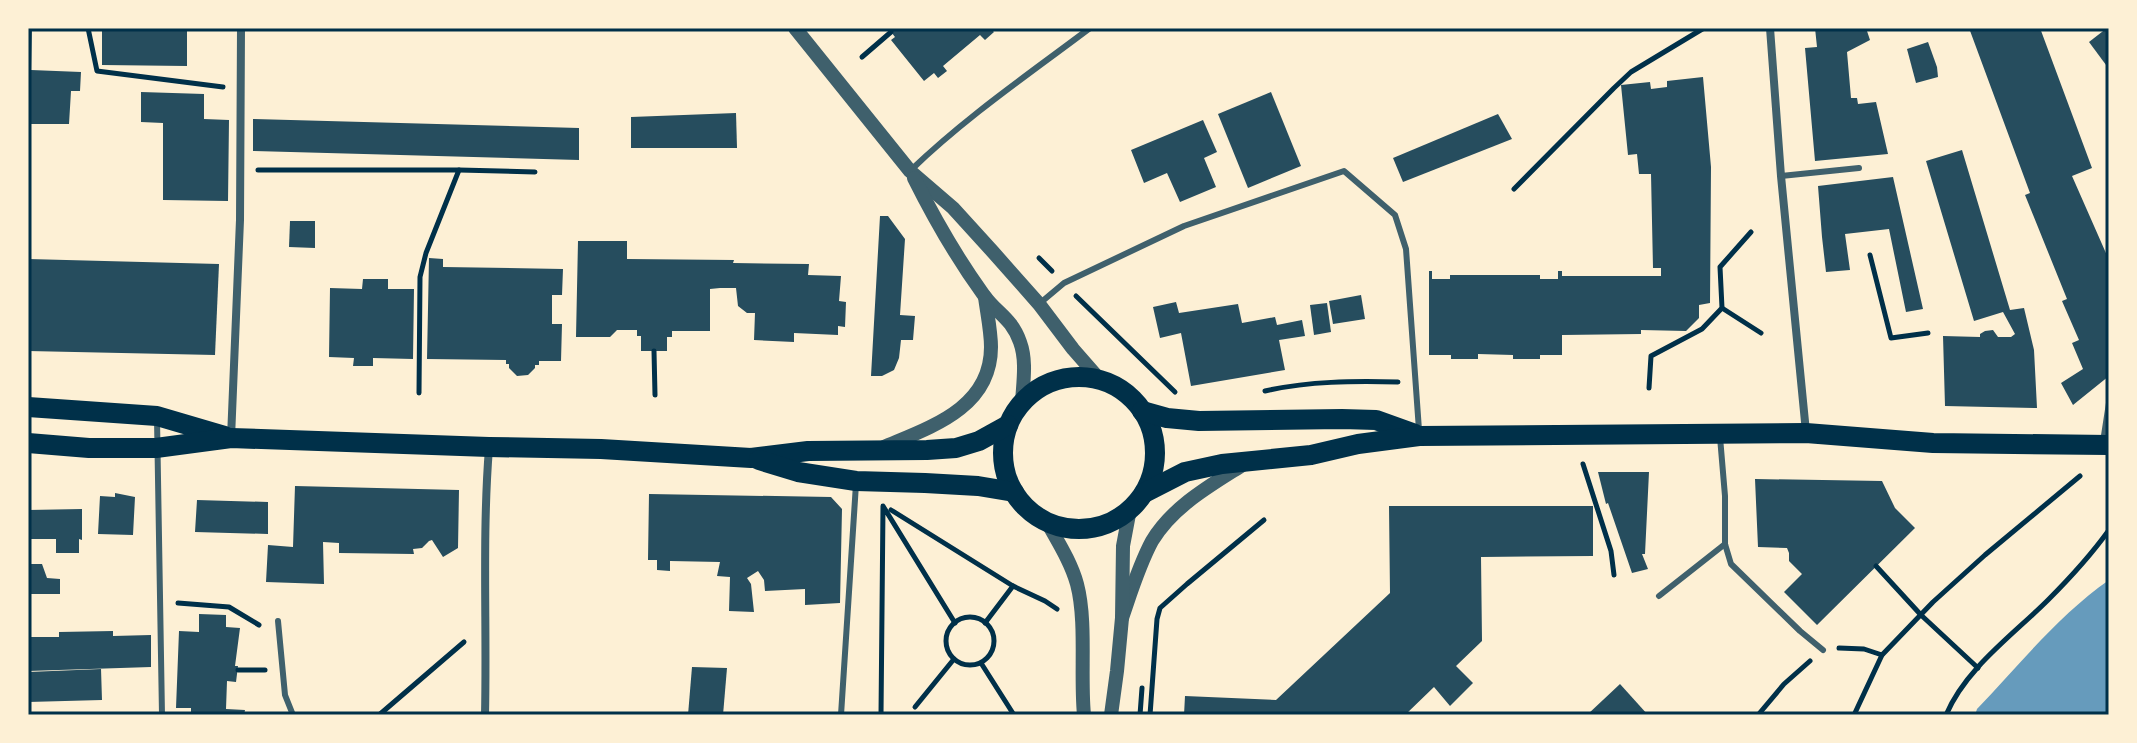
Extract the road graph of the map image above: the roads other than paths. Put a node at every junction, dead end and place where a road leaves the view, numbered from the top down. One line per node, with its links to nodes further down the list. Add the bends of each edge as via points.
1 (241, 28): 20 (street)
2 (795, 28): 6 (street)
3 (1090, 28): 6 (lane)
4 (1770, 28): 7 (street)
5 (1859, 168): 7 (lane)
6 (910, 171): 8 (street); 9 (street, via 953,208)
7 (1781, 176): 17 (street)
8 (985, 297): 11 (street, via 1012,323 1022,346); 25 (street, via 991,347 976,394 939,424)
9 (1039, 304): 10 (street); 19 (lane, via 1064,283 1184,226 1344,171 1395,215 1403,238)
10 (1101, 381): 11 (main road, via 1058,380); 14 (main road)
11 (1022, 403): 16 (main road)
12 (2109, 403): 22 (lane)
13 (28, 407): 15 (main road)
14 (1142, 411): 19 (main road, via 1199,421 1376,420); 30 (main road, via 1155,451 1153,473)
15 (157, 416): 20 (main road); 24 (lane)
16 (1008, 425): 25 (main road, via 956,448); 29 (main road, via 1003,459)
17 (1806, 433): 18 (main road); 22 (main road, via 1933,443)
18 (1720, 434): 19 (main road); 32 (lane)
19 (1419, 436): 27 (main road)
20 (231, 438): 23 (main road); 24 (main road)
21 (28, 443): 24 (main road)
22 (2106, 445)
23 (489, 447): 26 (main road); 39 (street)
24 (156, 448): 37 (lane)
25 (879, 449): 26 (main road)
26 (751, 458): 28 (main road)
27 (1249, 461): 30 (main road, via 1185,472); 34 (street, via 1206,488 1166,523 1138,571)
28 (856, 481): 29 (main road); 40 (lane)
29 (1014, 492): 31 (main road)
30 (1137, 501): 31 (main road, via 1116,520 1091,528); 34 (street, via 1123,546)
31 (1047, 522): 41 (street, via 1077,584)
32 (1725, 544): 33 (lane); 36 (lane, via 1731,564)
33 (1659, 596)
34 (1122, 618): 42 (street)
35 (278, 621): 38 (lane, via 285,695)
36 (1823, 650)
37 (162, 715)
38 (293, 715)
39 (485, 715)
40 (841, 715)
41 (1084, 715)
42 (1111, 715)

